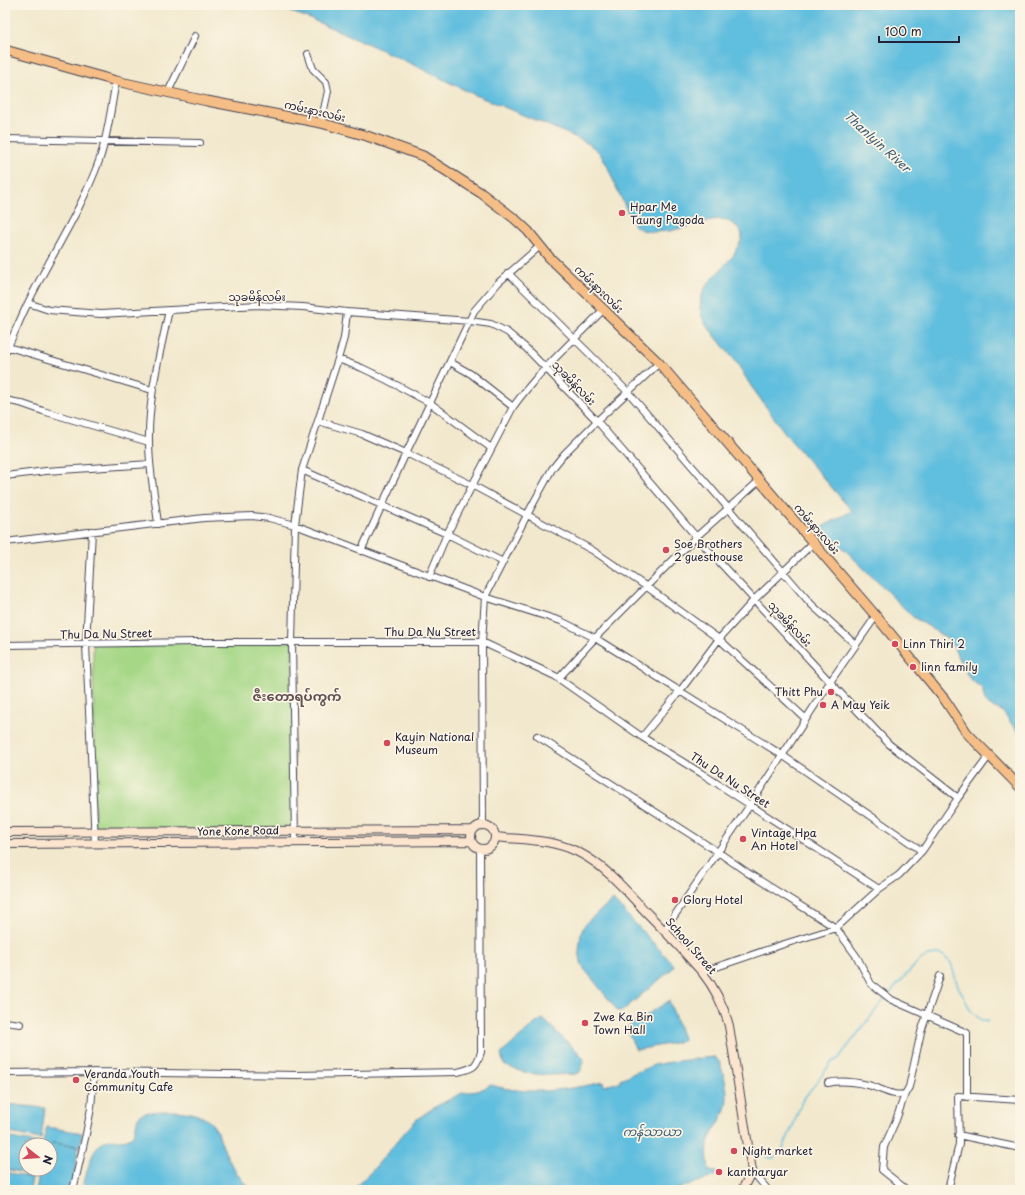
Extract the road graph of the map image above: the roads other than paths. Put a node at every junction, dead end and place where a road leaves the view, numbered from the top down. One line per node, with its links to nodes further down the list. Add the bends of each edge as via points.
1 (195, 36): 5 (street)
2 (5, 50): 4 (main road, ကမ်းနားလမ်း)
3 (308, 54): 6 (street, via 313,69 326,82 328,91)
4 (116, 80): 5 (main road, ကမ်းနားလမ်း); 8 (street)
5 (168, 92): 6 (main road, ကမ်းနားလမ်း)
6 (321, 123): 10 (main road, ကမ်းနားလမ်း, via 423,156 482,193 524,227)
7 (5, 139): 8 (street)
8 (104, 140): 9 (street); 12 (street, via 96,170 76,213)
9 (200, 143)
10 (540, 246): 11 (street); 14 (main road, ကမ်းနားလမ်း)
11 (508, 273): 16 (street, via 474,311); 17 (street)
12 (28, 303): 13 (street, သုခမိန်လမ်း, via 49,310 101,314); 18 (street)
13 (169, 310): 15 (street, သုခမိန်လမ်း, via 258,305); 23 (street)
14 (603, 310): 17 (street); 21 (main road, ကမ်းနားလမ်း)
15 (347, 312): 16 (street, သုခမိန်လမ်း); 19 (street)
16 (470, 321): 20 (street); 22 (street, သုခမိန်လမ်း, via 490,324 507,332)
17 (575, 339): 22 (street); 24 (street)
18 (6, 349): 23 (street)
19 (338, 359): 26 (street); 28 (street)
20 (450, 362): 26 (street); 27 (street)
21 (659, 363): 24 (street); 36 (main road, ကမ်းနားလမ်း)
22 (545, 368): 27 (street); 29 (street, သုခမိန်လမ်း)
23 (152, 390): 30 (street)
24 (628, 392): 29 (street); 39 (street)
25 (5, 400): 30 (street)
26 (430, 403): 31 (street); 32 (street)
27 (513, 407): 31 (street)
28 (318, 421): 32 (street, via 362,434); 34 (street)
29 (597, 421): 40 (street, via 552,469); 45 (street, သုခမိန်လမ်း)
30 (149, 442): 33 (street)
31 (491, 448): 37 (street)
32 (406, 453): 37 (street); 38 (street)
33 (150, 464): 35 (street); 41 (street)
34 (302, 470): 38 (street); 42 (street)
35 (5, 476)
36 (760, 481): 39 (street); 47 (main road, ကမ်းနားလမ်း)
37 (472, 485): 40 (street); 44 (street)
38 (382, 505): 44 (street); 48 (street)
39 (727, 509): 45 (street); 50 (street)
40 (527, 514): 49 (street); 52 (street, via 592,550)
41 (158, 524): 42 (street, via 204,518 252,516); 43 (street)
42 (295, 525): 48 (street); 58 (street)
43 (92, 531): 46 (street); 60 (street)
44 (447, 534): 49 (street); 51 (street)
45 (696, 536): 52 (street); 54 (street, သုခမိန်လမ်း)
46 (5, 542)
47 (814, 543): 50 (street); 55 (main road, ကမ်းနားလမ်း)
48 (361, 551): 51 (street)
49 (503, 562): 53 (street)
50 (783, 573): 54 (street); 62 (street, via 812,605)
51 (429, 577): 53 (street)
52 (647, 586): 56 (street); 57 (street)
53 (485, 597): 56 (street, via 561,621); 59 (street)
54 (754, 600): 57 (street); 64 (street, သုခမိန်လမ်း)
55 (876, 616): 62 (street); 70 (main road, ကမ်းနားလမ်း, via 945,700 967,733)
56 (595, 638): 63 (street); 65 (street)
57 (719, 639): 65 (street); 66 (street)
58 (292, 642): 59 (street, Thu Da Nu Street); 60 (street, Thu Da Nu Street); 75 (street)
59 (482, 642): 63 (street, Thu Da Nu Street); 74 (street)
60 (86, 644): 61 (street, Thu Da Nu Street); 79 (street)
61 (5, 645)
62 (856, 645): 64 (street)
63 (559, 678): 68 (street, Thu Da Nu Street)
64 (830, 682): 66 (street); 72 (street, သုခမိန်လမ်း, via 889,744)
65 (680, 691): 68 (street); 69 (street)
66 (806, 719): 69 (street)
67 (537, 736): 88 (street)
68 (642, 737): 73 (street, Thu Da Nu Street)
69 (782, 754): 73 (street); 87 (street)
70 (988, 756): 71 (main road, ကမ်းနားလမ်း); 72 (street)
71 (1020, 787)
72 (958, 798): 87 (street)
73 (750, 805): 88 (street); 89 (street, Thu Da Nu Street)
74 (483, 824): 77 (street); 80 (street, via 490,827)
75 (295, 830): 76 (street); 79 (street); 81 (street)
76 (389, 830): 77 (street); 82 (street)
77 (473, 830): 83 (street)
78 (5, 832): 79 (street)
79 (95, 832): 85 (street)
80 (495, 837): 86 (street, via 489,848); 91 (street, School Street, via 549,842 578,852 601,867)
81 (295, 841): 82 (street, Yone Kone Road); 85 (street, Yone Kone Road)
82 (388, 841): 83 (street, Yone Kone Road)
83 (471, 841): 86 (street)
84 (5, 844): 85 (street, Yone Kone Road)
85 (95, 844)
86 (480, 849): 97 (street, via 481,1052 472,1068 458,1072 297,1075)
87 (922, 851): 89 (street, via 899,875)
88 (718, 852): 90 (street); 91 (street)
89 (879, 889): 90 (street)
90 (836, 928): 92 (street); 94 (street, via 857,957 871,984 892,1000)
91 (664, 931): 92 (street, School Street)
92 (702, 972): 105 (street, School Street, via 722,1004 729,1026)
93 (940, 976): 94 (street)
94 (926, 1016): 100 (street, via 909,1087); 101 (street, via 967,1033)
95 (5, 1022): 96 (street)
96 (20, 1024)
97 (94, 1072): 98 (street); 106 (street, via 89,1121)
98 (5, 1073)
99 (828, 1083): 100 (street, via 846,1081)
100 (905, 1094): 109 (street, via 884,1147 882,1170)
101 (967, 1097): 102 (street); 103 (street, via 958,1096)
102 (1020, 1100)
103 (958, 1135): 104 (street); 110 (street, via 959,1144)
104 (1020, 1148)
105 (752, 1168): 107 (street); 108 (street)
106 (73, 1190)
107 (742, 1190)
108 (768, 1190)
109 (906, 1190)
110 (948, 1190)

